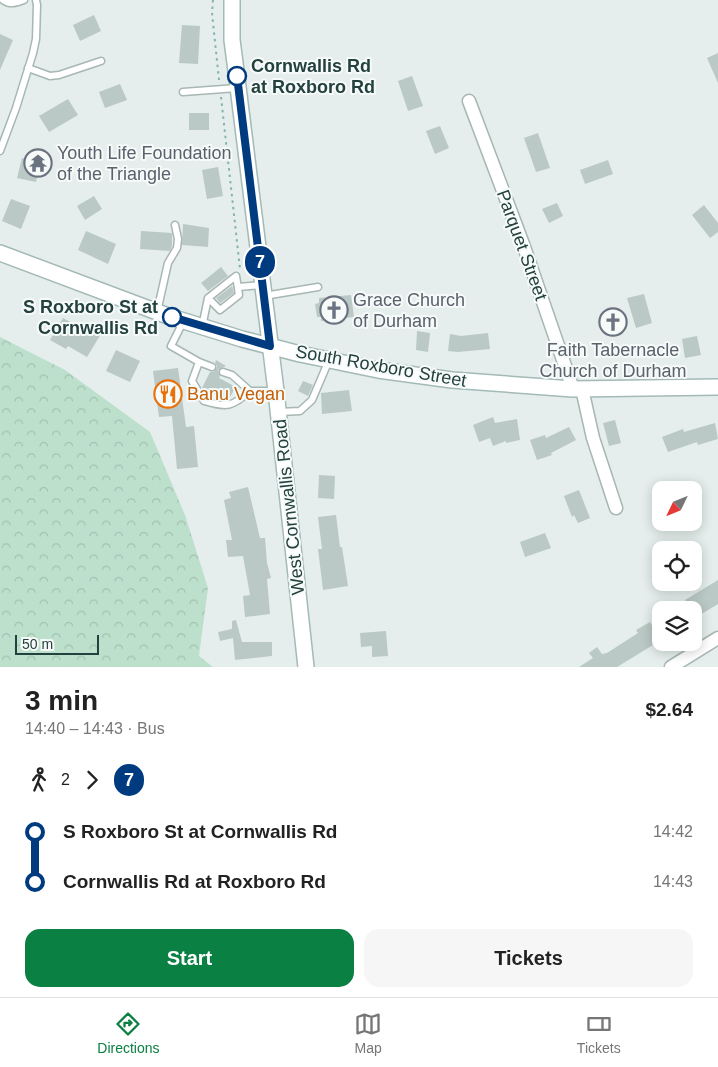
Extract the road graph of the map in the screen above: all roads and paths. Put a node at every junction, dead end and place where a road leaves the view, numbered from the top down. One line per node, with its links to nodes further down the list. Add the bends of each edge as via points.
1 (3, 0): 2 (lane, via 8,3)
2 (24, 0)
3 (36, 0): 7 (lane, via 36,39)
4 (212, 0): 9 (path)
5 (232, 0): 8 (street, West Cornwallis Road, via 232,40)
6 (101, 61): 7 (lane, via 50,76)
7 (28, 68): 12 (lane)
8 (238, 88): 9 (lane); 17 (street, West Cornwallis Road)
9 (220, 89): 10 (lane); 15 (path)
10 (183, 92)
11 (468, 101): 28 (street, Parquet Street)
12 (0, 151)
13 (175, 225): 19 (lane, via 177,248 168,263)
14 (0, 253): 19 (street, South Roxboro Street)
15 (240, 286): 17 (lane); 18 (lane, via 236,276); 18 (lane, via 239,295 220,310)
16 (318, 287): 17 (lane)
17 (264, 291): 22 (street, West Cornwallis Road)
18 (208, 298): 21 (lane)
19 (157, 312): 20 (street, South Roxboro Street)
20 (184, 321): 21 (street, South Roxboro Street); 24 (lane, via 171,346)
21 (202, 326): 22 (street, South Roxboro Street)
22 (270, 346): 23 (street, South Roxboro Street); 30 (street, West Cornwallis Road)
23 (329, 360): 28 (street, South Roxboro Street, via 452,380); 31 (lane, via 312,400 300,411)
24 (199, 362): 25 (lane); 29 (lane, via 192,381 204,402 222,406 238,401)
25 (212, 367)
26 (223, 372): 29 (lane)
27 (718, 387): 28 (street, South Roxboro Street)
28 (577, 389): 32 (street, Parquet Street)
29 (250, 391): 30 (lane)
30 (276, 391): 31 (street, West Cornwallis Road)
31 (278, 412): 34 (street, West Cornwallis Road)
32 (616, 508)
33 (718, 638): 35 (street)
34 (306, 667)
35 (672, 667)

